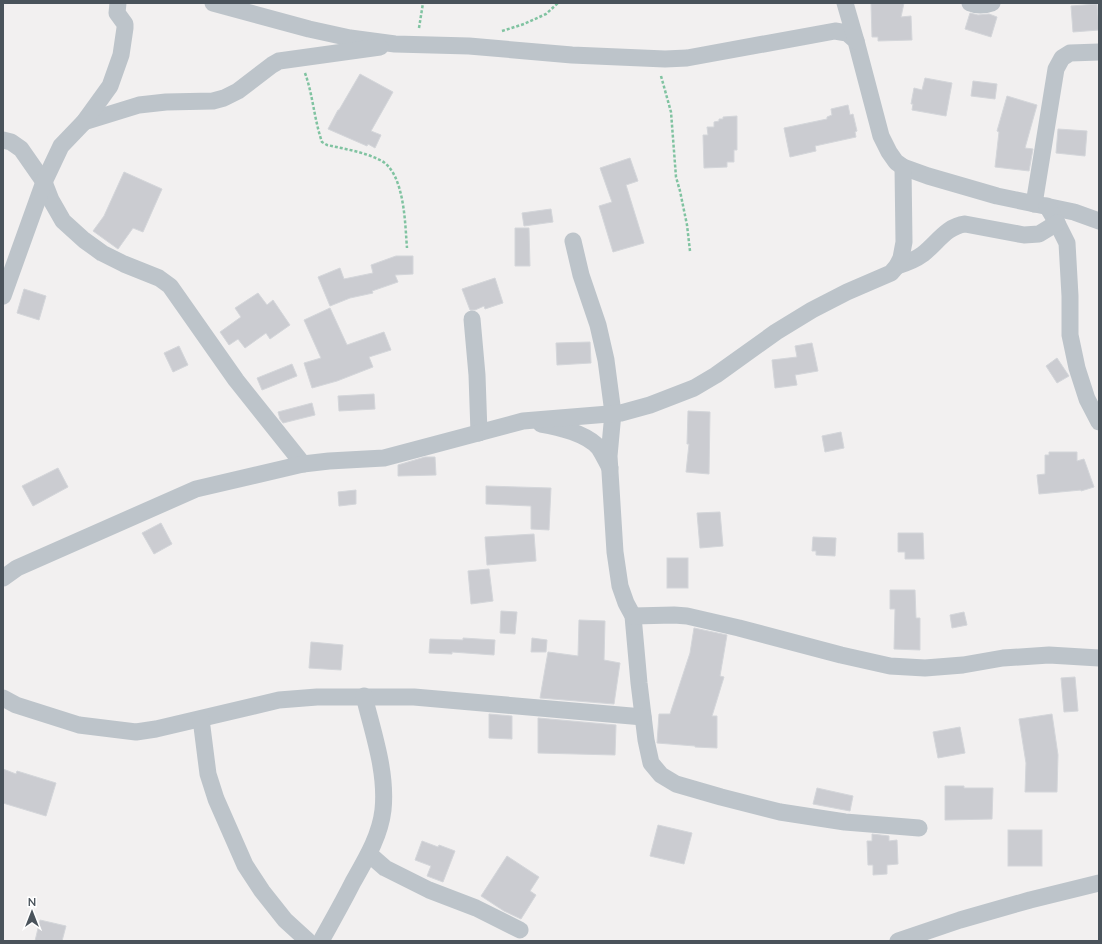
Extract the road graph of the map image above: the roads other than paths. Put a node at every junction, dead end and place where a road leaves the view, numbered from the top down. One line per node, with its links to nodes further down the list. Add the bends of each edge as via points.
1 (118, 3): 9 (street, via 117,13 125,24 121,55 110,86)
2 (213, 3): 7 (street, via 309,29)
3 (845, 3): 6 (street)
4 (970, 3): 5 (street)
5 (992, 3)
6 (856, 41): 7 (street, via 847,33 835,31 686,58 572,55 514,49); 11 (street, via 881,136 896,162)
7 (395, 44): 9 (street, via 279,61 238,91 218,100 139,105)
8 (1099, 52): 13 (street, via 1070,53 1062,58 1056,69)
9 (84, 122): 12 (street, via 61,146)
10 (3, 140): 12 (street, via 20,149)
11 (903, 167): 13 (street, via 989,193); 17 (street, via 904,242)
12 (44, 182): 18 (street); 24 (street, via 63,221 84,240 102,253 159,278 170,286 236,380)
13 (1041, 205): 14 (street, via 1074,212); 15 (street)
14 (1099, 221)
15 (1057, 223): 17 (street, via 1039,234 1024,235 965,224 957,225 923,254); 22 (street, via 1067,243 1070,335 1077,368 1087,398)
16 (573, 241): 20 (street, via 602,340)
17 (897, 266): 20 (street, via 891,273 812,310 694,388 650,406)
18 (3, 296)
19 (472, 319): 23 (street)
20 (613, 413): 21 (street); 25 (street)
21 (523, 421): 23 (street); 25 (street, via 573,432 587,439 598,448)
22 (1099, 422)
23 (479, 433): 24 (street, via 384,458)
24 (303, 464): 26 (street, via 196,489 17,568)
25 (610, 468): 27 (street, via 615,552 620,586)
26 (3, 578)
27 (633, 616): 28 (street, via 686,616 890,666 925,668 1048,655); 31 (street)
28 (1099, 658)
29 (364, 696): 31 (street, via 414,697); 32 (street, via 280,700); 34 (street, via 381,764 383,788 379,832)
30 (3, 698): 32 (street, via 16,705 79,725 136,732)
31 (643, 717): 33 (street, via 652,763 661,775 676,784 780,812 845,822)
32 (201, 718): 37 (street, via 208,774 216,799 245,865 285,920)
33 (919, 828)
34 (369, 854): 36 (street, via 385,868); 38 (street)
35 (1099, 883): 39 (street, via 960,920)
36 (520, 930)
37 (308, 941)
38 (321, 941)
39 (898, 941)

